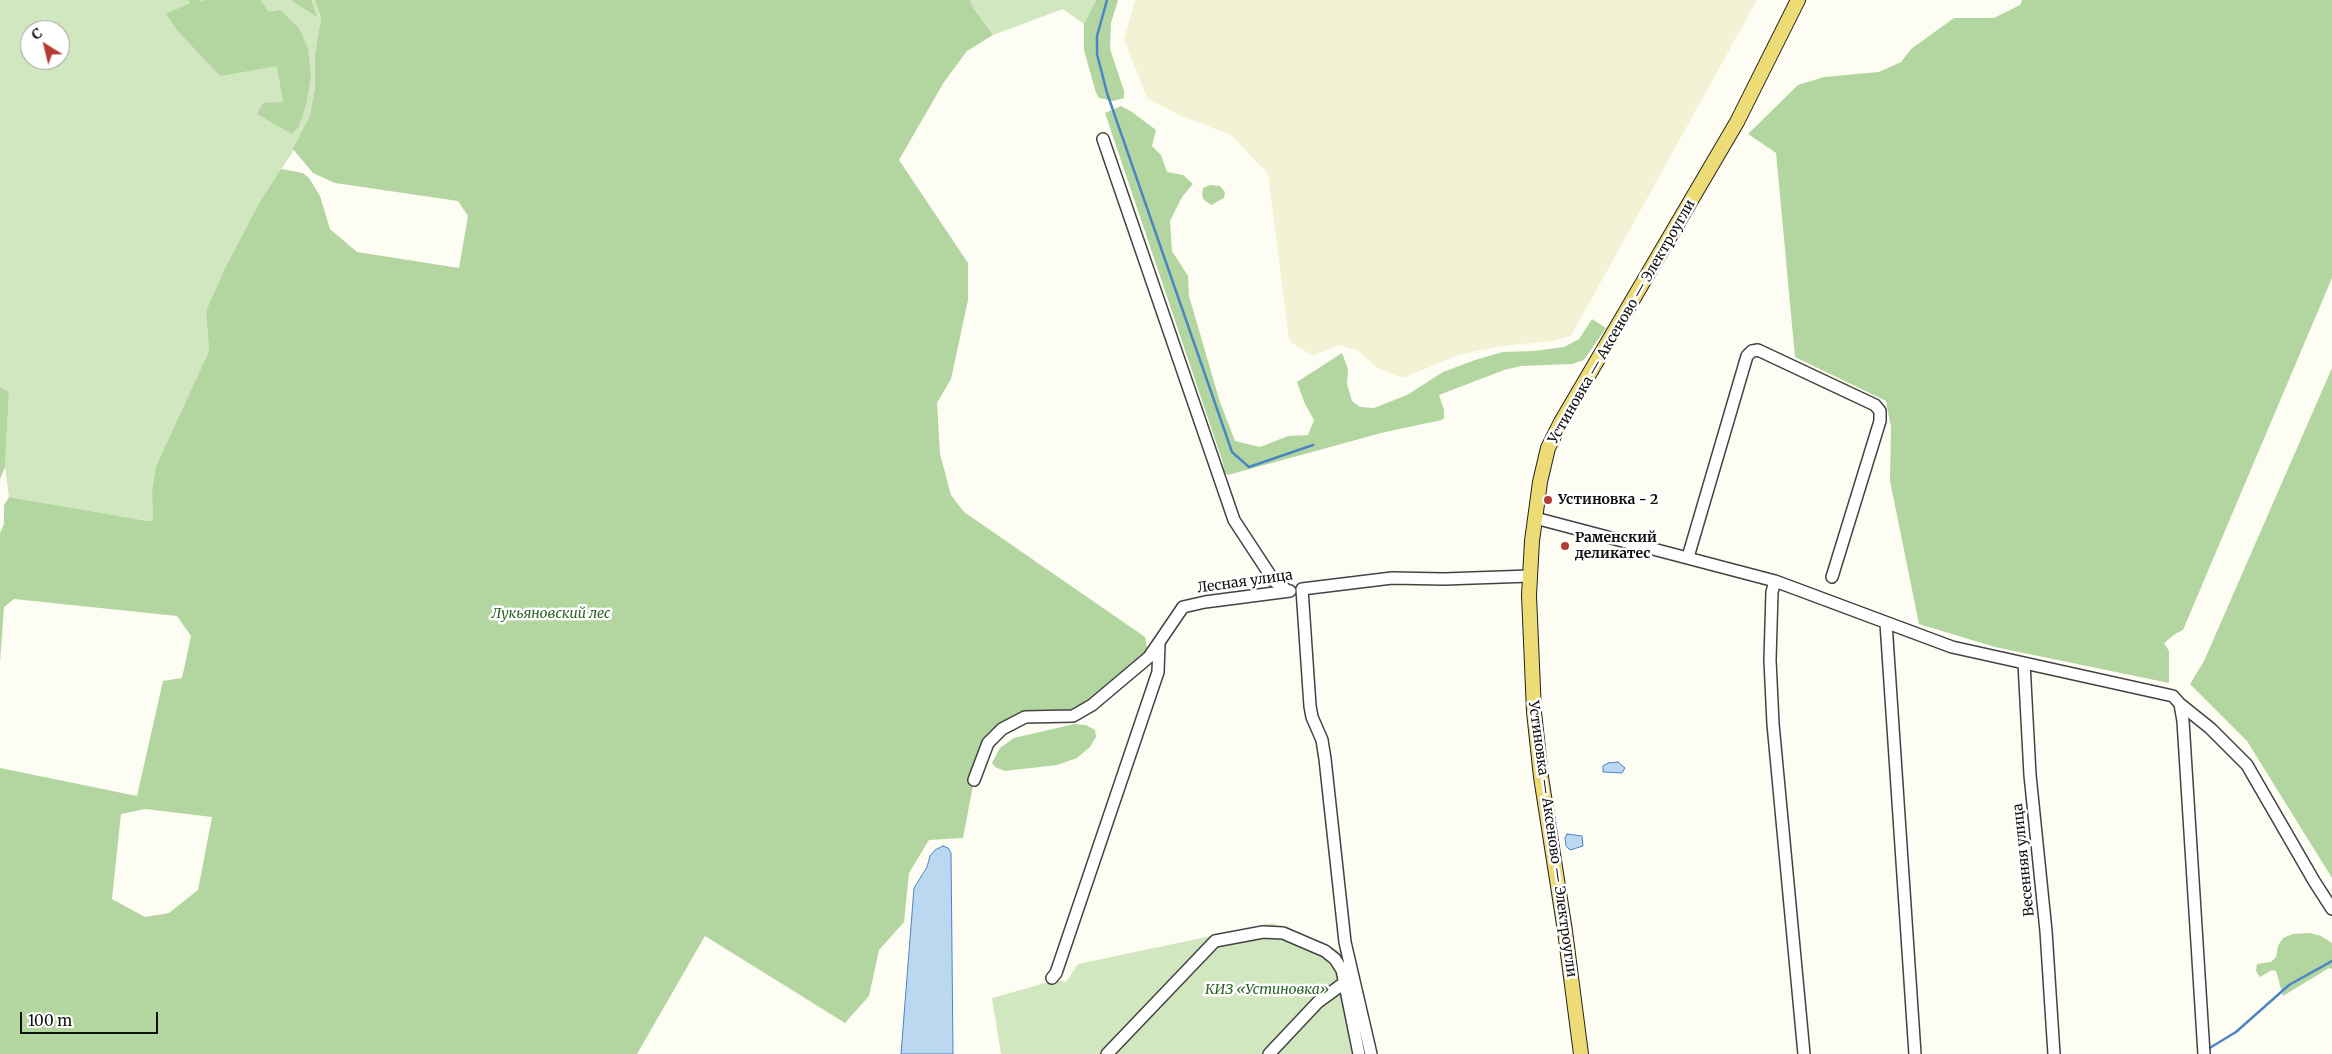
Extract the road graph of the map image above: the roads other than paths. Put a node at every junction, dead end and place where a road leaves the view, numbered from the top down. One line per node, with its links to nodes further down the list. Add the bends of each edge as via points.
1 (1798, 0): 3 (main road, Устиновка — Аксеново — Электроугли, via 1737,122 1561,422 1548,448)
2 (1103, 140): 9 (street, via 1234,520 1274,581)
3 (1535, 518): 4 (street); 5 (main road, Устиновка — Аксеново — Электроугли)
4 (1688, 557): 6 (street, via 1747,356 1758,350 1875,405 1880,411 1880,421); 7 (street)
5 (1530, 576): 8 (street, Лесная улица, via 1444,580 1392,578); 22 (main road, Устиновка — Аксеново — Электроугли, via 1534,712)
6 (1832, 577)
7 (1775, 581): 10 (street); 23 (street, via 1770,660 1773,724)
8 (1302, 589): 9 (street, Лесная улица); 21 (street, via 1310,706 1322,740 1345,942)
9 (1288, 591): 11 (street, Лесная улица, via 1183,607)
10 (1886, 623): 12 (street, via 1952,647); 24 (street)
11 (1159, 644): 14 (street, Лесная улица, via 1142,663 1092,705 1073,716 1025,717 1002,729 988,743); 16 (street, via 1158,672 1060,964)
12 (2024, 663): 13 (street, via 2173,696); 25 (street, Весенняя улица, via 2030,775 2046,931)
13 (2180, 704): 15 (street, via 2210,728 2246,765); 26 (street)
14 (974, 780)
15 (2332, 909)
16 (1052, 978)
17 (1344, 983): 18 (street, via 1342,970 1335,959 1325,951 1283,933 1263,932 1215,941); 19 (street, via 1318,1002); 20 (street)
18 (1106, 1054)
19 (1269, 1054)
20 (1359, 1054)
21 (1370, 1054)
22 (1581, 1054)
23 (1804, 1054)
24 (1915, 1054)
25 (2054, 1054)
26 (2204, 1054)

